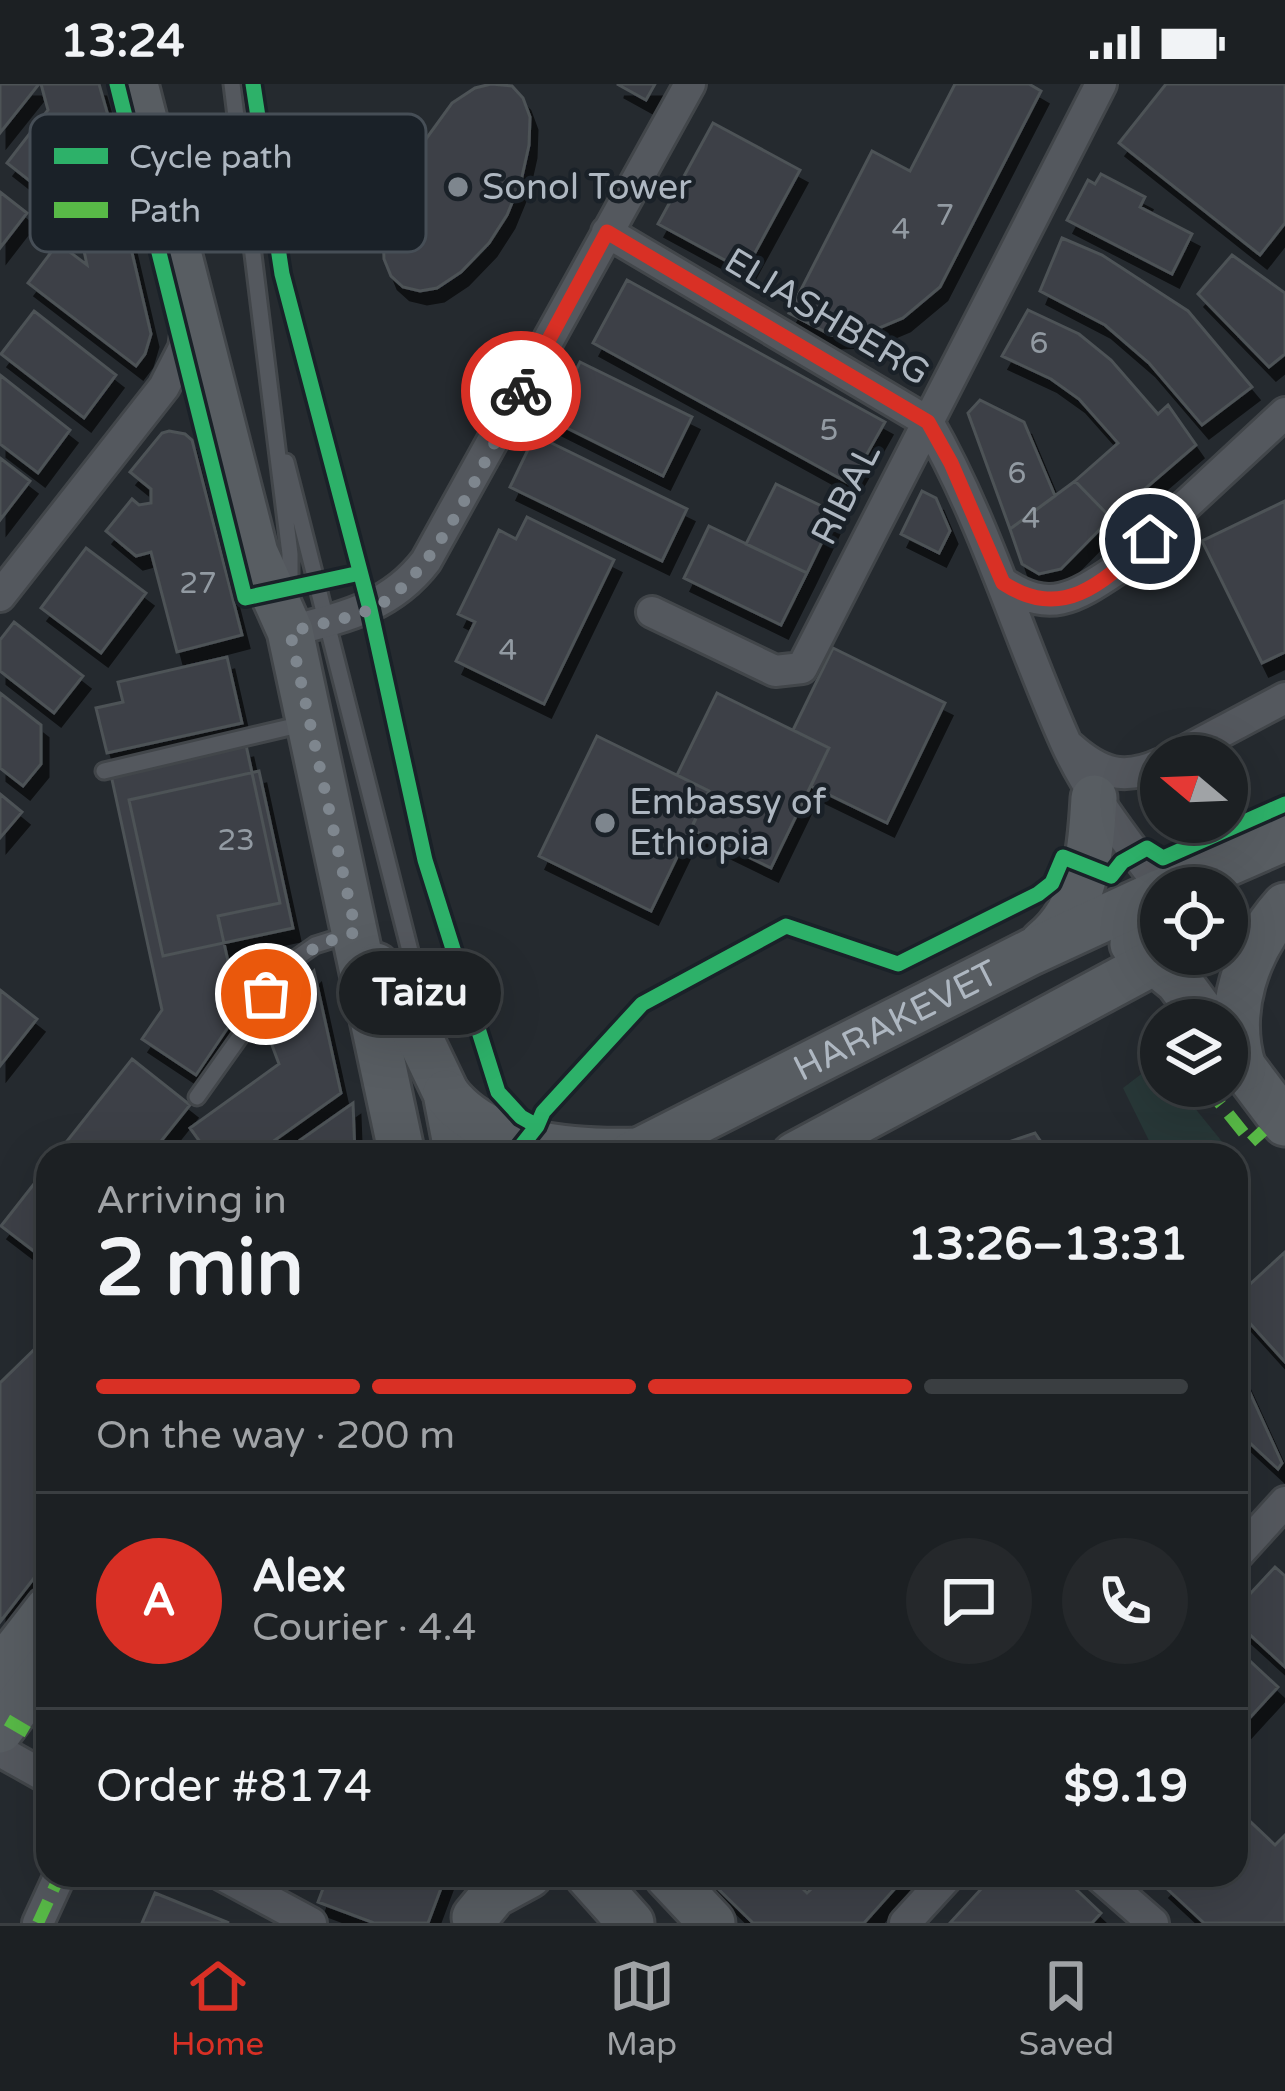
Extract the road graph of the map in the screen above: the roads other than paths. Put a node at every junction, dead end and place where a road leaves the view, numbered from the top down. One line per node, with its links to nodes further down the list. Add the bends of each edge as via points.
1 (135, 84): 5 (street)
2 (232, 84): 6 (lane)
3 (690, 84): 7 (street)
4 (1101, 84): 13 (street, RIBAL)
5 (143, 114)
6 (236, 114)
7 (607, 232): 13 (street, ELIASHBERG); 17 (street, via 427,561 370,609)
8 (180, 252): 10 (street)
9 (252, 252): 11 (lane)
10 (188, 284): 15 (street, via 187,336 164,387); 17 (street, via 255,553)
11 (270, 397): 17 (lane); 17 (lane)
12 (1285, 413): 14 (street, via 1091,586 1049,601)
13 (928, 422): 14 (street, ELIASHBERG); 16 (street, RIBAL, via 802,668 775,671)
14 (1003, 583): 21 (street, ELIASHBERG)
15 (0, 596)
16 (652, 612)
17 (308, 627): 18 (lane); 25 (street); 39 (lane)
18 (284, 696)
19 (1285, 698): 20 (street)
20 (1215, 735)
21 (1066, 743): 23 (street, via 1099,769); 24 (street, ELIASHBERG)
22 (104, 771): 25 (lane, via 288,722)
23 (1140, 772)
24 (1094, 798): 27 (street, ELIASHBERG); 35 (street, via 1091,847 1074,905)
25 (327, 805): 33 (street)
26 (1285, 838): 28 (street, HARAKEVET)
27 (1147, 867)
28 (1216, 867)
29 (1140, 901): 32 (street, HARAKEVET)
30 (1285, 904): 31 (street); 37 (street, via 1254,953)
31 (1248, 919)
32 (1078, 931): 34 (street); 35 (street, HARAKEVET)
33 (356, 932): 39 (street); 40 (street); 41 (lane, via 295,959)
34 (1140, 947)
35 (1031, 952): 47 (street, HARAKEVET)
36 (1140, 969): 48 (street, HARAKEVET)
37 (1238, 999)
38 (1248, 1074): 42 (street)
39 (446, 1093): 45 (street); 46 (street, via 466,1116)
40 (390, 1096): 43 (street); 44 (street)
41 (197, 1097)
42 (1285, 1123)
43 (386, 1143)
44 (400, 1143)
45 (456, 1143)
46 (545, 1143)
47 (655, 1143)
48 (817, 1143)
49 (1285, 1502): 50 (street)
50 (1248, 1541)
51 (36, 1624): 52 (street)
52 (0, 1671)
53 (36, 1682): 54 (street)
54 (0, 1730)
55 (0, 1751): 56 (street)
56 (36, 1771)
57 (54, 1887): 66 (street)
58 (244, 1887): 67 (street)
59 (487, 1887): 65 (street)
60 (507, 1887): 65 (street)
61 (592, 1887): 68 (street)
62 (678, 1887): 69 (street)
63 (938, 1887): 70 (street)
64 (1112, 1887): 71 (street)
65 (474, 1920)
66 (38, 1923)
67 (311, 1923)
68 (631, 1923)
69 (712, 1923)
70 (905, 1923)
71 (1153, 1923)

